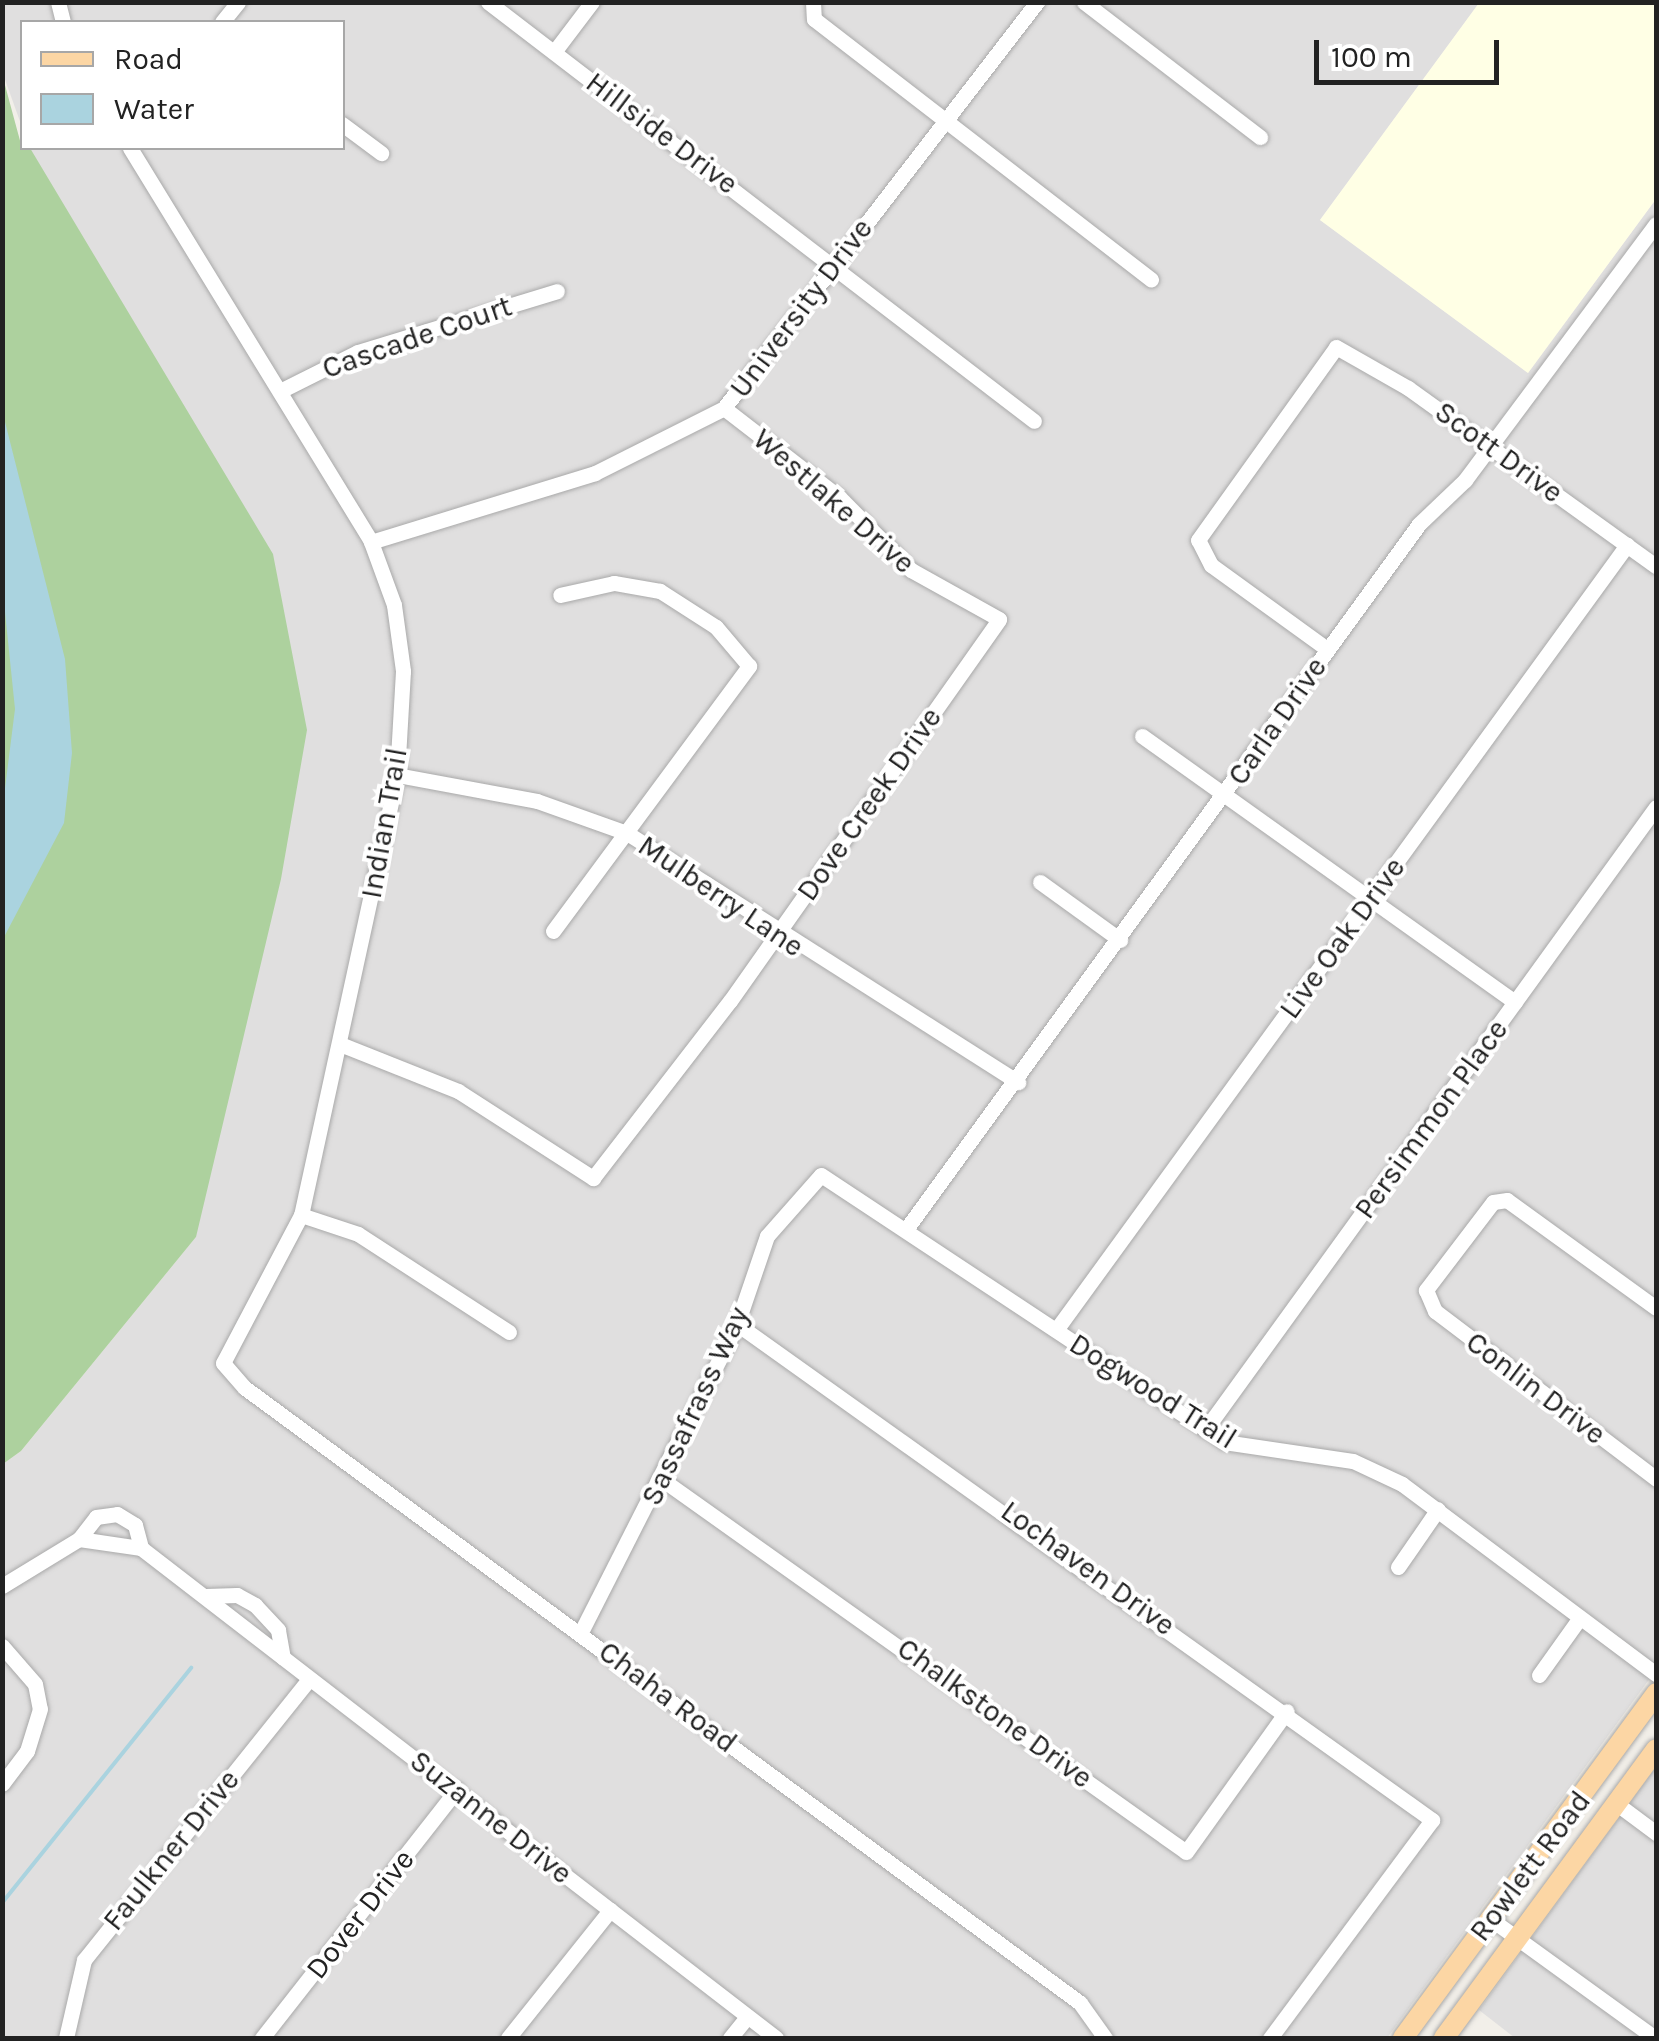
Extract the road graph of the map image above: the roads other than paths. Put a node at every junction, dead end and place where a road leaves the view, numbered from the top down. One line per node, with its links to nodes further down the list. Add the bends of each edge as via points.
1 (488, 2): 6 (street, Hillside Drive)
2 (592, 2): 6 (street)
3 (813, 2): 7 (street, via 814,19)
4 (1037, 2): 7 (street, University Drive)
5 (1084, 2): 9 (street)
6 (554, 52): 13 (street, Hillside Drive)
7 (945, 121): 13 (street, University Drive); 14 (street)
8 (345, 126): 11 (street)
9 (1260, 137)
10 (131, 150): 16 (street, Indian Trail)
11 (380, 153)
12 (1656, 224): 19 (street, Carla Drive)
13 (832, 267): 17 (street, University Drive); 18 (street, Hillside Drive)
14 (1151, 280)
15 (557, 291): 16 (street, Cascade Court, via 358,352)
16 (280, 391): 20 (street, Indian Trail)
17 (724, 408): 20 (street, University Drive, via 595,473); 24 (street, Westlake Drive, via 838,497 911,570)
18 (1034, 421)
19 (1491, 445): 21 (street, Scott Drive); 25 (street, Carla Drive, via 1419,524); 25 (street, Scott Drive, via 1353,350 1336,347 1201,527 1198,540 1211,565)
20 (371, 542): 27 (street, Indian Trail, via 394,606 403,670)
21 (1627, 545): 22 (street, Scott Drive); 32 (street, Live Oak Drive)
22 (1656, 566)
23 (560, 594): 30 (street, via 614,582 660,591 716,627 749,666)
24 (999, 619): 34 (street, Dove Creek Drive)
25 (1327, 649): 28 (street, Carla Drive)
26 (1142, 736): 28 (street)
27 (397, 775): 30 (street, Mulberry Lane, via 536,801); 37 (street, Indian Trail)
28 (1223, 799): 32 (street); 35 (street, Carla Drive)
29 (1656, 807): 36 (street, Persimmon Place)
30 (627, 833): 33 (street); 34 (street, Mulberry Lane)
31 (1040, 882): 35 (street)
32 (1370, 897): 36 (street); 44 (street, Live Oak Drive)
33 (553, 931)
34 (776, 935): 37 (street, Dove Creek Drive, via 593,1178 458,1091); 38 (street, Mulberry Lane)
35 (1120, 940): 38 (street, Carla Drive)
36 (1514, 1002): 47 (street, Persimmon Place)
37 (340, 1044): 40 (street, Indian Trail)
38 (1018, 1082): 41 (street, Carla Drive)
39 (809, 1181): 41 (street, Dogwood Trail, via 834,1180); 43 (street, Sassafrass Way, via 768,1236)
40 (301, 1215): 45 (street, via 358,1234); 46 (street, Indian Trail)
41 (907, 1228): 44 (street, Dogwood Trail)
42 (1656, 1308): 49 (street, Conlin Drive, via 1507,1200 1493,1202 1426,1290 1434,1311)
43 (738, 1324): 48 (street, Sassafrass Way); 64 (street, Lochaven Drive)
44 (1056, 1330): 47 (street, Dogwood Trail)
45 (509, 1332)
46 (223, 1363): 57 (street, Chaha Road, via 245,1388)
47 (1205, 1430): 50 (street, Dogwood Trail, via 1244,1449 1365,1465)
48 (660, 1478): 57 (street, Sassafrass Way); 64 (street, Chalkstone Drive, via 1186,1852)
49 (1656, 1479)
50 (1438, 1509): 53 (street); 56 (street, Dogwood Trail)
51 (79, 1539): 52 (street); 52 (street, Suzanne Drive, via 96,1517 117,1514 135,1525); 54 (street, Suzanne Drive)
52 (141, 1548): 55 (street, Suzanne Drive)
53 (1398, 1566)
54 (2, 1586)
55 (206, 1596): 59 (street, Suzanne Drive); 59 (street, via 238,1595 255,1605 278,1630)
56 (1579, 1619): 60 (street, Dogwood Trail); 61 (street)
57 (581, 1632): 80 (street, Chaha Road, via 1080,2003)
58 (2, 1646): 66 (street, via 35,1684 40,1709 27,1751)
59 (283, 1658): 62 (street, Suzanne Drive)
60 (1656, 1674)
61 (1539, 1676)
62 (309, 1679): 67 (street, Suzanne Drive); 75 (street, Faulkner Drive, via 84,1960)
63 (1656, 1693): 71 (main road, Rowlett Road)
64 (1287, 1710): 81 (street, Lochaven Drive, via 1432,1820)
65 (1656, 1749): 68 (main road, Rowlett Road)
66 (2, 1784)
67 (457, 1789): 70 (street, Suzanne Drive); 76 (street, Dover Drive)
68 (1617, 1804): 69 (street); 72 (main road, Rowlett Road)
69 (1656, 1833)
70 (610, 1910): 74 (street, Suzanne Drive); 77 (street)
71 (1492, 1920): 72 (street); 73 (main road, Rowlett Road)
72 (1518, 1938): 84 (main road, Rowlett Road); 85 (street)
73 (1452, 1970): 82 (main road, Rowlett Road); 83 (main road, via 1452,1991)
74 (747, 2017): 78 (street); 79 (street, Suzanne Drive)
75 (66, 2038)
76 (262, 2038)
77 (508, 2038)
78 (730, 2038)
79 (776, 2038)
80 (1105, 2038)
81 (1270, 2038)
82 (1404, 2038)
83 (1418, 2038)
84 (1444, 2038)
85 (1655, 2038)

